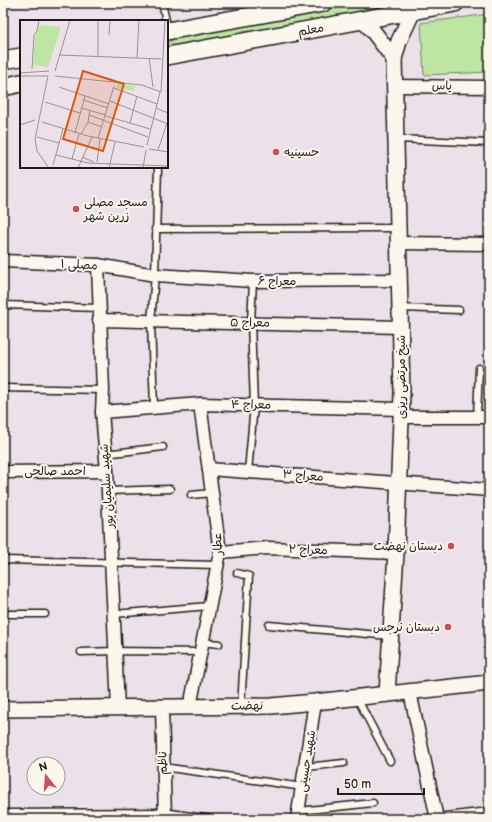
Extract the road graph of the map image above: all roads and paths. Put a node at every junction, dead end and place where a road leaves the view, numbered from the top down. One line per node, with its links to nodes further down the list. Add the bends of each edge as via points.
1 (162, 3): 5 (lane)
2 (323, 3): 7 (main road, معلم)
3 (455, 3): 4 (main road, معلم)
4 (413, 11): 6 (main road, معلم); 10 (street, شیخ مرتضی ریزی)
5 (166, 20)
6 (363, 20): 8 (main road, معلم); 10 (street, via 374,30)
7 (168, 27)
8 (168, 56)
9 (20, 57): 11 (main road)
10 (394, 59): 13 (street, شیخ مرتضی ریزی)
11 (3, 60)
12 (20, 83): 14 (main road)
13 (394, 86): 15 (street, یاس); 16 (street, شیخ مرتضی ریزی)
14 (3, 87)
15 (489, 87)
16 (396, 139): 17 (lane); 20 (street, شیخ مرتضی ریزی)
17 (489, 143)
18 (158, 168): 19 (lane)
19 (155, 229): 20 (lane); 24 (lane)
20 (398, 236): 21 (street); 25 (street, شیخ مرتضی ریزی)
21 (489, 244)
22 (3, 261): 23 (street, مصلی ۱)
23 (98, 265): 24 (street, مصلی ۱); 28 (street, شهید سلیمیان پور)
24 (155, 275): 26 (street, معراج ۶); 32 (lane)
25 (399, 280): 26 (street, معراج ۶); 29 (street, شیخ مرتضی ریزی)
26 (252, 281): 33 (lane)
27 (3, 305): 28 (lane)
28 (98, 308): 31 (street, شهید سلیمیان پور)
29 (400, 308): 30 (lane); 34 (street, شیخ مرتضی ریزی)
30 (459, 310)
31 (99, 320): 32 (street, معراج ۵); 37 (street, شهید سلیمیان پور)
32 (152, 322): 33 (street, معراج ۵); 40 (lane)
33 (251, 323): 34 (street, معراج ۵); 39 (lane)
34 (400, 327): 42 (street, شیخ مرتضی ریزی)
35 (479, 368): 43 (lane)
36 (3, 388): 37 (lane)
37 (103, 390): 41 (street, شهید سلیمیان پور)
38 (200, 404): 39 (street, معراج ۴); 40 (street, معراج ۴); 46 (street, عطار)
39 (254, 406): 42 (street, معراج ۴); 49 (lane)
40 (154, 408): 41 (street, معراج ۴)
41 (102, 412): 45 (street, شهید سلیمیان پور)
42 (401, 413): 43 (street, معراج ۴); 50 (street, شیخ مرتضی ریزی)
43 (483, 417)
44 (163, 447): 45 (lane)
45 (105, 454): 47 (street, شهید سلیمیان پور)
46 (209, 469): 49 (street, معراج ۳); 54 (street, عطار)
47 (107, 471): 48 (street, احمد صالحی); 53 (street, شهید سلیمیان پور)
48 (3, 472)
49 (248, 472): 50 (street, معراج ۳)
50 (398, 483): 52 (street, معراج ۳); 57 (street, شیخ مرتضی ریزی)
51 (170, 489): 53 (lane)
52 (489, 490)
53 (108, 491): 59 (street, شهید سلیمیان پور)
54 (212, 493): 55 (lane); 56 (street, عطار)
55 (191, 495)
56 (220, 552): 57 (street, معراج ۲, via 268,548); 60 (street, عطار)
57 (396, 553): 67 (street, شیخ مرتضی ریزی)
58 (3, 560): 59 (lane)
59 (111, 563): 60 (lane); 65 (street, شهید سلیمیان پور)
60 (218, 565): 62 (street, عطار)
61 (237, 573): 77 (lane, via 249,576)
62 (210, 606): 65 (lane); 69 (street, عطار)
63 (3, 614): 64 (lane)
64 (45, 614)
65 (114, 614): 70 (street, شهید سلیمیان پور)
66 (269, 625): 67 (lane)
67 (390, 636): 74 (street, شیخ مرتضی ریزی)
68 (219, 644): 69 (lane)
69 (201, 647): 70 (lane); 79 (street, عطار)
70 (115, 651): 71 (lane); 80 (street, شهید سلیمیان پور)
71 (81, 652)
72 (489, 683): 73 (street, نهضت)
73 (410, 692): 74 (street, نهضت); 92 (street)
74 (388, 694): 75 (street, نهضت)
75 (357, 698): 76 (street, نهضت); 82 (lane)
76 (316, 702): 77 (street, نهضت); 85 (street, شهید حسینی)
77 (241, 706): 79 (street, نهضت)
78 (162, 707): 79 (street, نهضت); 80 (street, نهضت); 84 (street, ناظم)
79 (190, 707)
80 (118, 708): 81 (street, نهضت)
81 (3, 709)
82 (390, 761)
83 (344, 763): 85 (lane)
84 (163, 767): 86 (lane); 90 (street, ناظم)
85 (306, 767): 86 (street, شهید حسینی)
86 (303, 786): 91 (street, شهید حسینی)
87 (373, 803): 91 (lane)
88 (489, 810): 92 (lane)
89 (3, 813): 90 (lane)
90 (164, 815): 93 (lane)
91 (298, 815)
92 (437, 818)
93 (211, 819)

